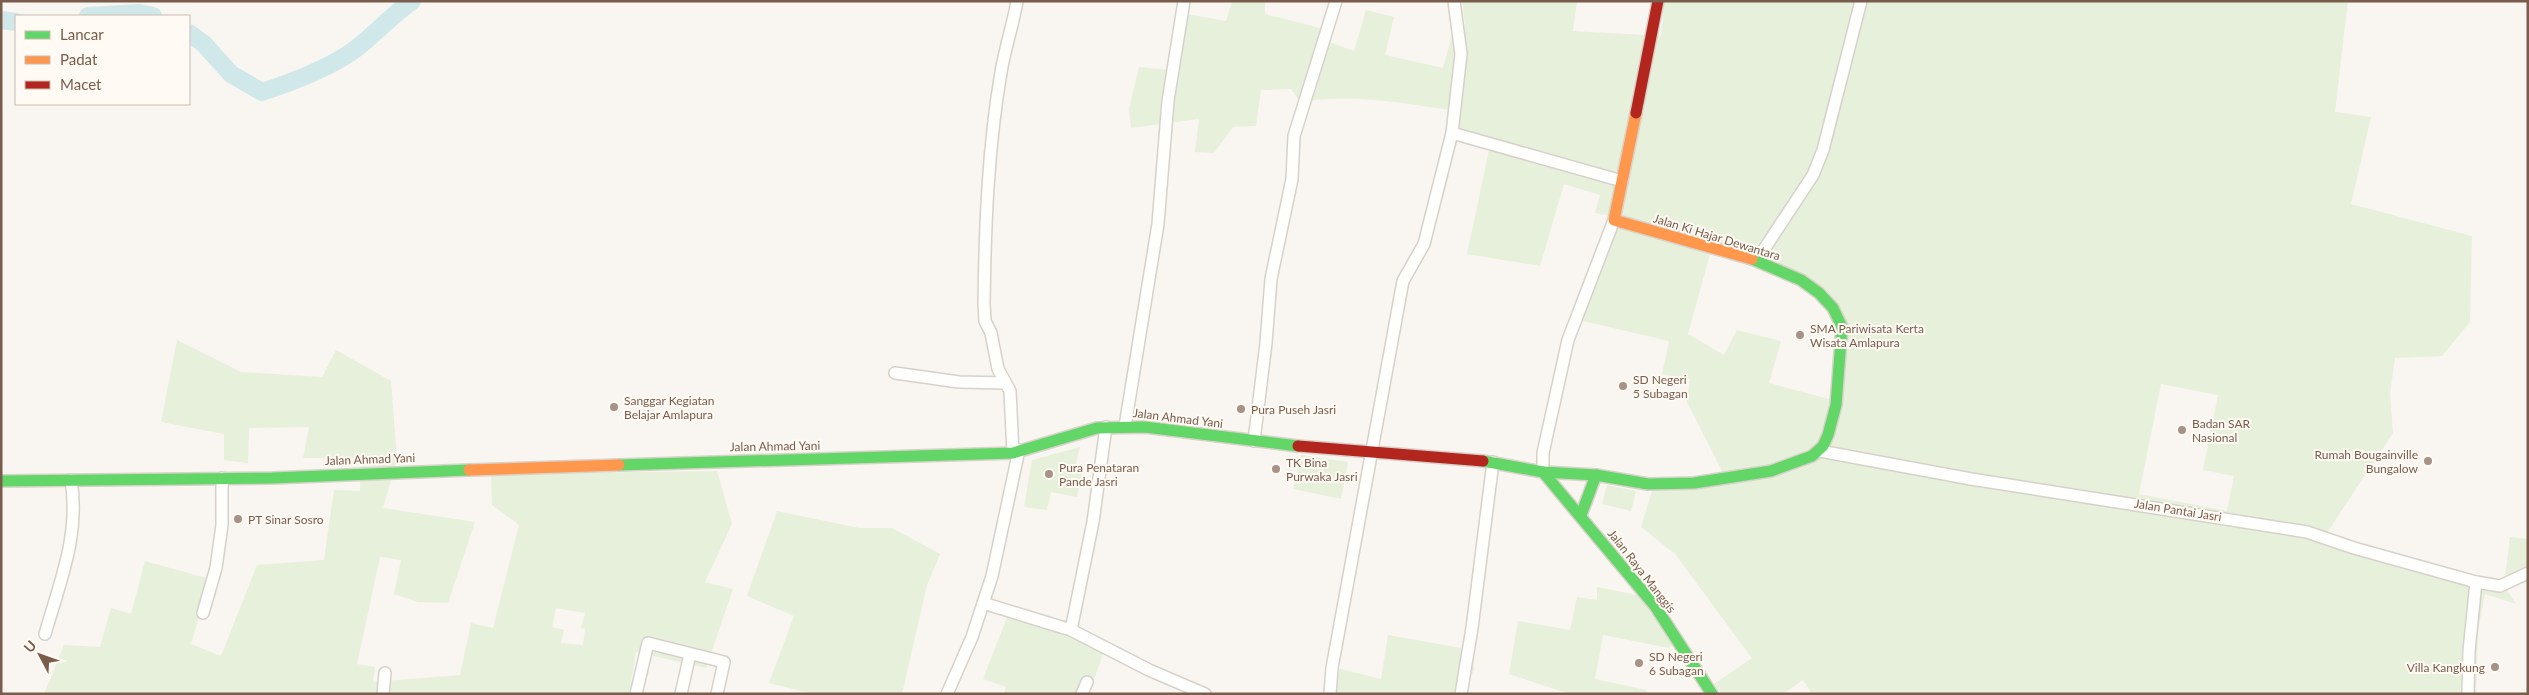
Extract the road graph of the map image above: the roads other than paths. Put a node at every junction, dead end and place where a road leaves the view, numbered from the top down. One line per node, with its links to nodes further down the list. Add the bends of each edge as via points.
1 (1018, 1): 12 (street, via 1001,71 987,196 985,250 985,321 991,333 998,370)
2 (1184, 1): 13 (street, via 1163,150 1158,224)
3 (1336, 1): 15 (street, via 1294,136 1292,179 1271,279)
4 (1454, 1): 7 (street, via 1461,54)
5 (1658, 1): 8 (main road)
6 (1861, 1): 10 (street, via 1823,150 1813,175)
7 (1452, 133): 8 (street); 18 (street, via 1424,244 1403,281)
8 (1622, 181): 9 (main road)
9 (1614, 220): 10 (main road, Jalan Ki Hajar Dewantara); 20 (street, via 1568,340 1542,453)
10 (1757, 260): 17 (main road, Jalan Ki Hajar Dewantara, via 1802,282 1839,316 1842,327 1836,396 1826,441)
11 (895, 372): 12 (street, via 959,382)
12 (1005, 383): 16 (street, via 1010,391)
13 (1125, 426): 14 (main road, Jalan Ahmad Yani); 15 (main road, Jalan Ahmad Yani)
14 (1106, 427): 16 (main road, Jalan Ahmad Yani); 30 (street, via 1093,522)
15 (1254, 441): 18 (main road, Jalan Ahmad Yani)
16 (1016, 451): 22 (main road, Jalan Ahmad Yani); 28 (street, via 992,576)
17 (1820, 451): 21 (main road, via 1776,470 1717,481 1656,484); 27 (street, Jalan Pantai Jasri, via 1971,479 2307,532)
18 (1370, 452): 19 (main road, Jalan Ahmad Yani); 42 (street)
19 (1493, 462): 20 (main road, Jalan Ahmad Yani); 43 (street)
20 (1543, 472): 21 (main road); 25 (main road, Jalan Raya Manggis)
21 (1596, 475): 25 (main road)
22 (222, 478): 23 (main road, Jalan Ahmad Yani); 29 (street, via 222,525 216,568)
23 (71, 480): 24 (main road, Jalan Ahmad Yani); 31 (street, via 75,520)
24 (1, 481)
25 (1581, 515): 44 (main road, Jalan Raya Manggis, via 1655,606)
26 (2528, 573): 27 (street, Jalan Pantai Jasri, via 2500,586)
27 (2476, 582): 45 (street)
28 (983, 603): 30 (street); 39 (street)
29 (203, 614)
30 (1071, 630): 41 (street)
31 (45, 634)
32 (690, 654): 36 (street, via 648,643); 37 (street); 38 (street, via 724,662)
33 (385, 672): 35 (street)
34 (1087, 682): 40 (street)
35 (383, 694)
36 (636, 694)
37 (681, 694)
38 (717, 694)
39 (947, 694)
40 (1082, 694)
41 (1205, 694)
42 (1330, 694)
43 (1461, 694)
44 (1712, 694)
45 (2468, 694)

